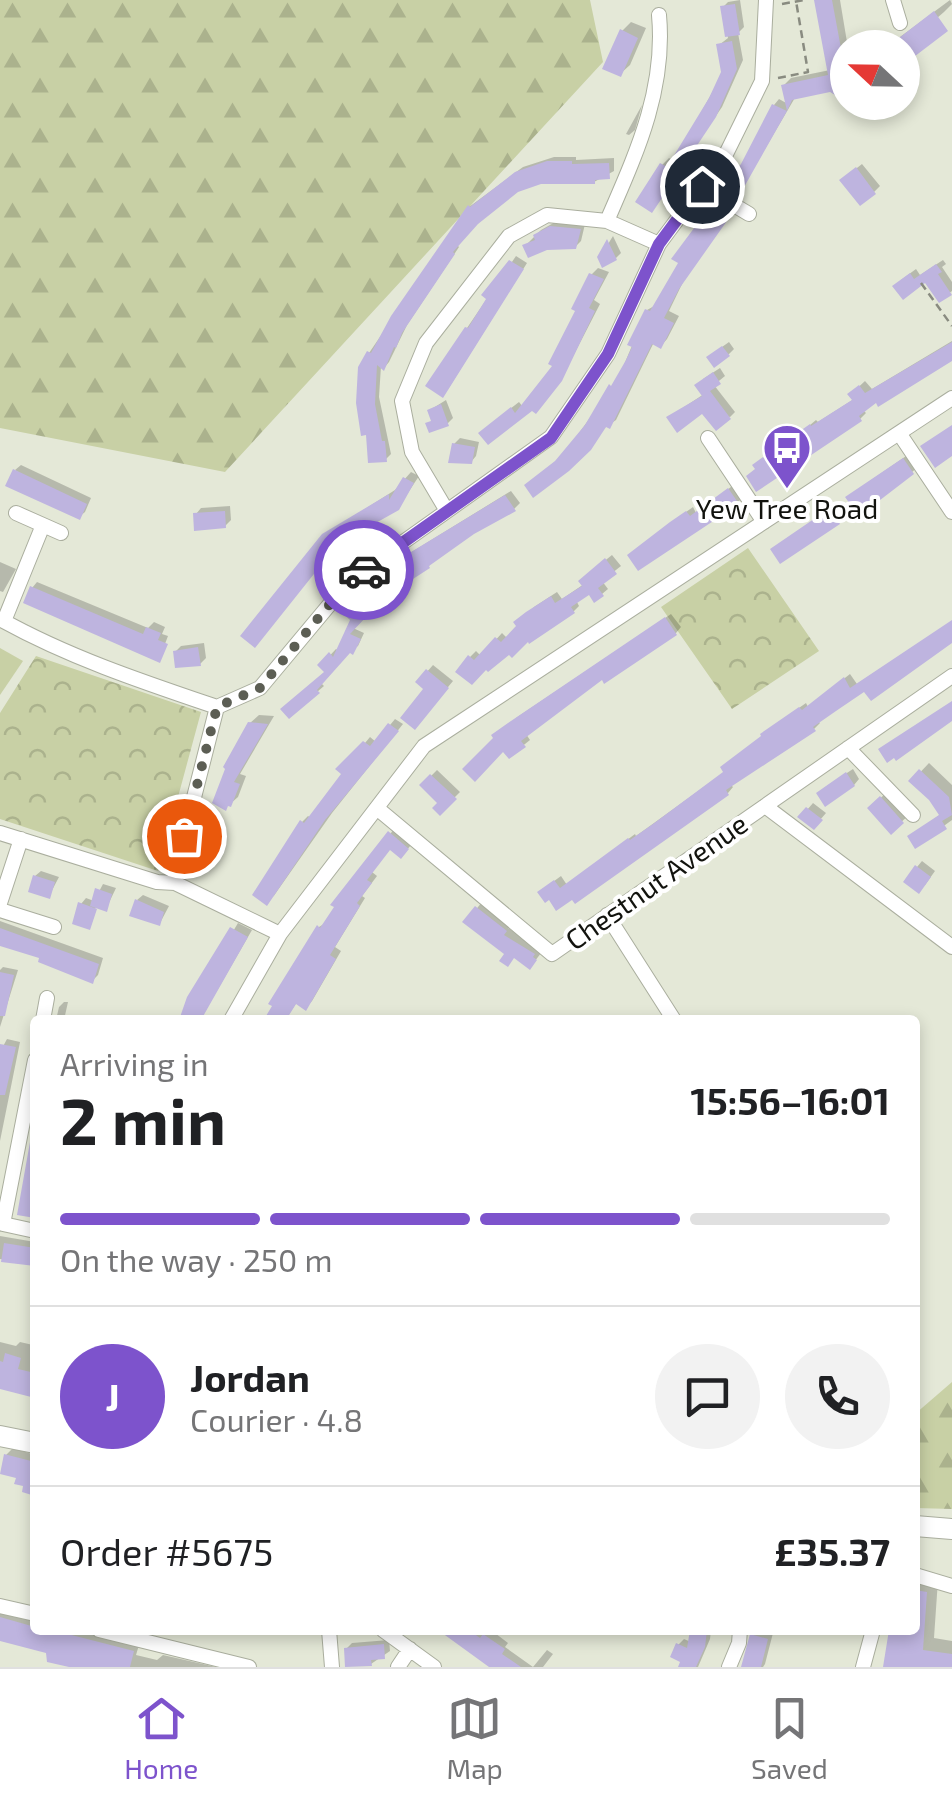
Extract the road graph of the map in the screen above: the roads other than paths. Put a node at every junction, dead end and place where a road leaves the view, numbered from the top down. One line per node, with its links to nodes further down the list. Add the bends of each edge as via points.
1 (893, 0): 4 (street)
2 (766, 3): 5 (street, via 762,81)
3 (660, 15): 7 (street, via 656,91)
4 (900, 23)
5 (702, 186): 6 (street); 8 (street)
6 (749, 214)
7 (607, 221): 8 (street); 13 (street, via 547,215 509,236 426,343 402,401 412,452)
8 (659, 244): 13 (street, via 608,354 551,438)
9 (952, 398): 10 (street)
10 (899, 433): 14 (street); 15 (street)
11 (708, 438): 15 (street)
12 (16, 512): 16 (street)
13 (447, 512): 20 (street, via 350,580 260,688)
14 (952, 512)
15 (764, 522): 23 (street, via 424,746)
16 (43, 525): 17 (street); 18 (street)
17 (61, 533)
18 (2, 620): 20 (street, via 37,640)
19 (952, 676): 21 (street, Chestnut Avenue)
20 (217, 707): 27 (street)
21 (848, 748): 22 (street, Chestnut Avenue); 24 (street)
22 (765, 806): 29 (street, Chestnut Avenue); 32 (street)
23 (378, 808): 29 (street, Chestnut Avenue, via 552,954); 31 (street)
24 (913, 815)
25 (0, 832): 26 (street)
26 (21, 839): 27 (street); 28 (street)
27 (176, 883): 31 (street)
28 (0, 906): 30 (street)
29 (607, 915): 36 (street)
30 (54, 927)
31 (280, 934): 35 (street)
32 (952, 947)
33 (47, 998): 34 (street)
34 (44, 1015)
35 (234, 1015)
36 (671, 1015)
37 (30, 1084): 38 (street)
38 (1, 1224): 39 (street)
39 (30, 1230)
40 (0, 1436): 41 (highway)
41 (30, 1442)
42 (920, 1526): 43 (highway)
43 (952, 1529)
44 (920, 1576): 45 (street)
45 (952, 1586)
46 (0, 1606): 47 (street)
47 (30, 1613)
48 (119, 1635): 54 (street)
49 (329, 1635): 55 (street)
50 (391, 1635): 53 (street)
51 (740, 1635): 58 (street)
52 (873, 1635): 59 (street)
53 (410, 1648): 56 (street); 57 (street)
54 (249, 1667)
55 (332, 1667)
56 (398, 1667)
57 (434, 1667)
58 (728, 1667)
59 (863, 1667)

